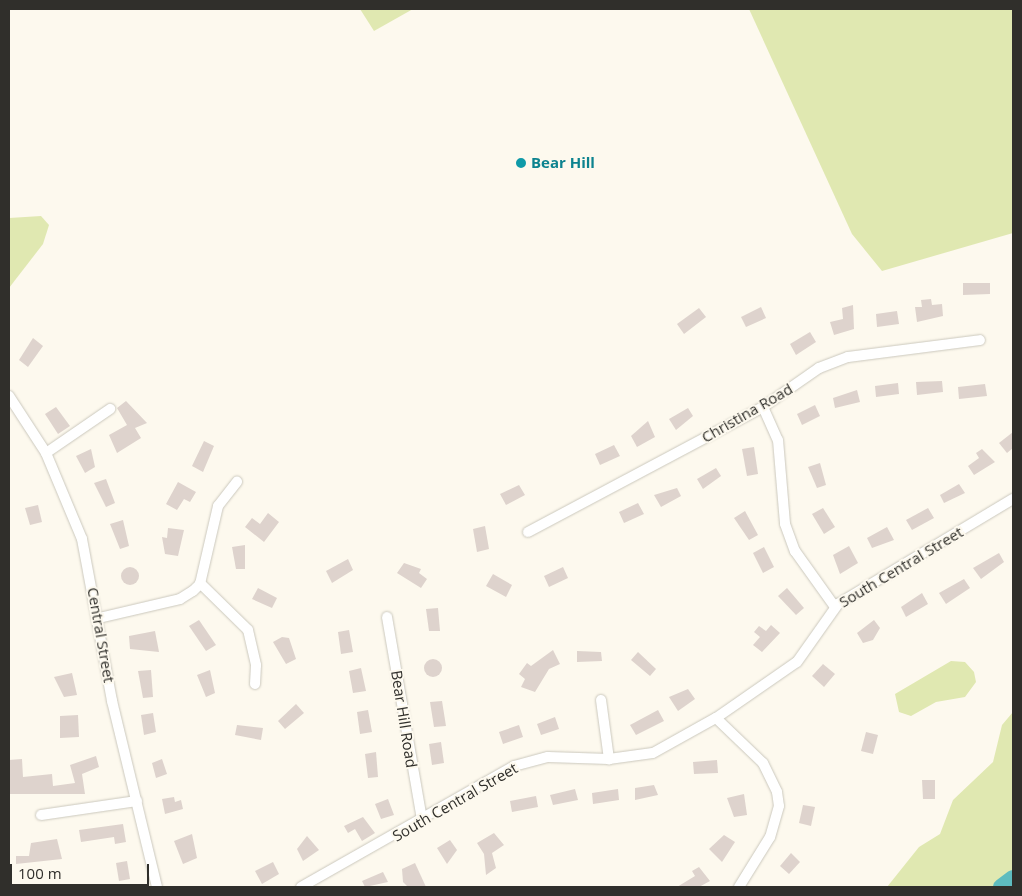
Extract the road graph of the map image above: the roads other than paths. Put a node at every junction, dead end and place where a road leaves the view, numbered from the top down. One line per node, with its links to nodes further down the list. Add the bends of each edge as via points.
1 (980, 340): 3 (street, Christina Road, via 848,357 819,368)
2 (9, 396): 5 (street, Central Street)
3 (763, 407): 8 (street, Christina Road); 10 (street, via 778,440 785,524 794,551)
4 (110, 409): 5 (street)
5 (46, 453): 12 (street, Central Street, via 82,539)
6 (237, 482): 9 (street, via 218,506 210,528)
7 (1013, 499): 10 (street, South Central Street)
8 (528, 532)
9 (200, 583): 12 (street, via 180,600); 13 (street, via 248,630 256,665)
10 (835, 607): 15 (street, South Central Street, via 797,662)
11 (387, 617): 19 (street, Bear Hill Road)
12 (99, 618): 17 (street, Central Street, via 112,701)
13 (255, 684)
14 (601, 700): 16 (street)
15 (716, 718): 16 (street, South Central Street, via 653,753); 22 (street, via 763,763 778,792 770,837)
16 (609, 759): 19 (street, South Central Street, via 548,757 514,766)
17 (137, 801): 18 (street); 20 (street, Central Street)
18 (41, 815)
19 (422, 820): 21 (street, South Central Street)
20 (157, 887)
21 (301, 887)
22 (739, 887)

